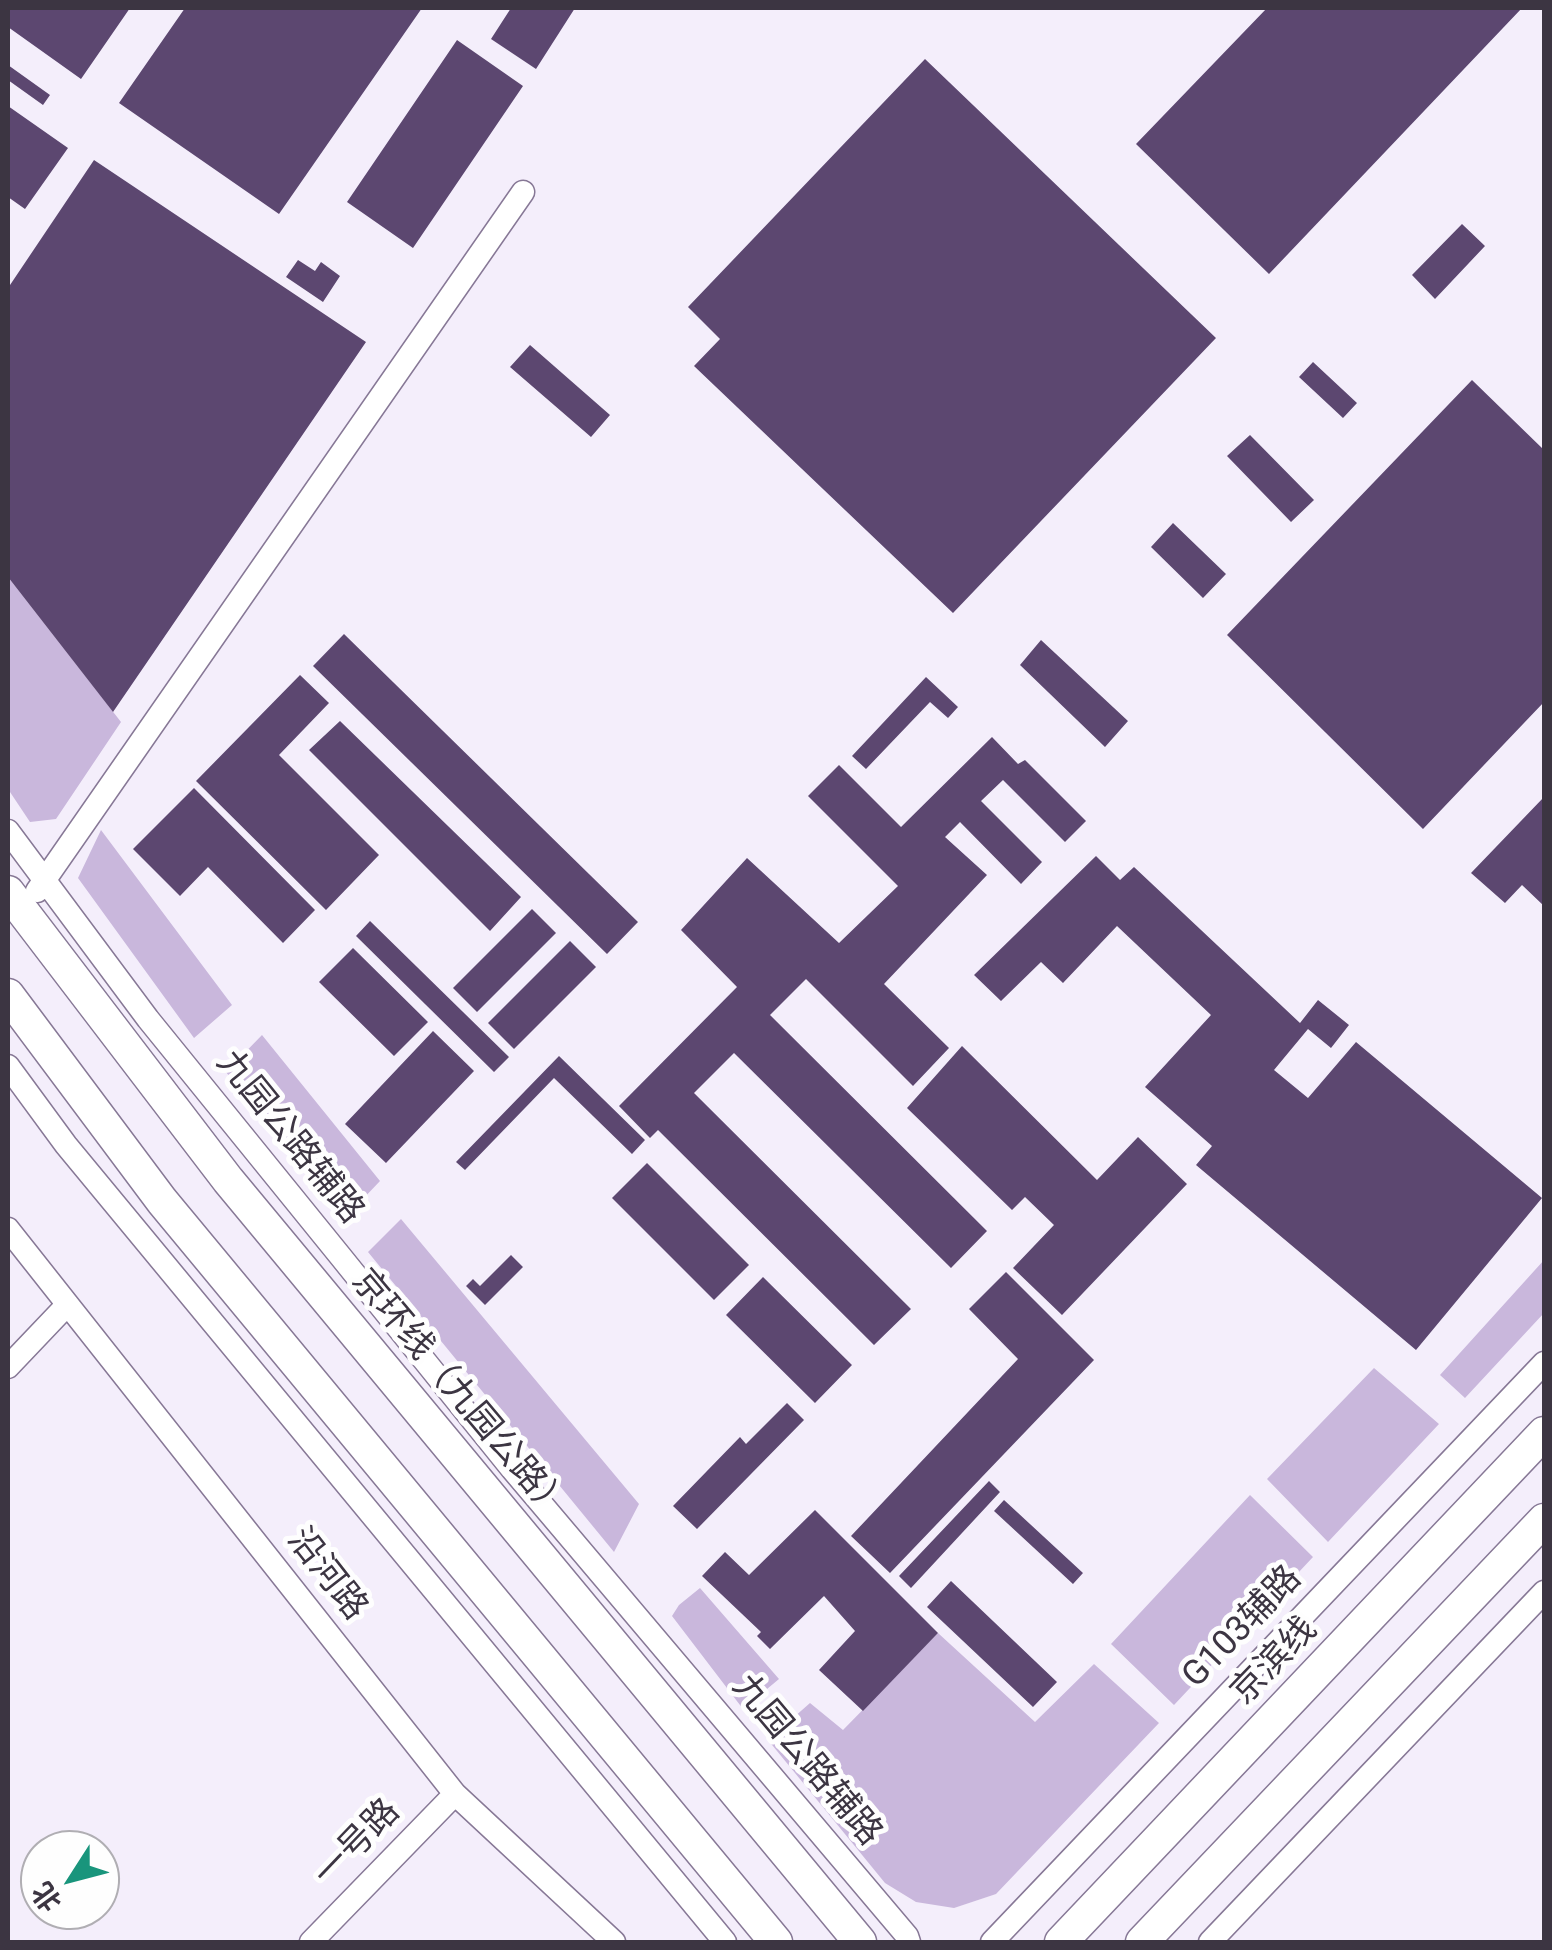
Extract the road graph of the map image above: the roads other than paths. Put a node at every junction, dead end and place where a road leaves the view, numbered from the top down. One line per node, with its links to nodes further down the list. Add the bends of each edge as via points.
1 (523, 192): 3 (street)
2 (8, 832): 3 (street, 九园公路辅路)
3 (43, 883): 4 (street); 21 (street, 九园公路辅路, via 512,1468)
4 (14, 902): 20 (highway, 京环线（九园公路）, via 228,1180)
5 (8, 994): 19 (highway, via 162,1201)
6 (8, 1066): 18 (street, via 66,1145)
7 (8, 1230): 8 (street, 沿河路)
8 (68, 1306): 10 (street); 14 (street, 沿河路)
9 (1544, 1363): 15 (street, G103辅路)
10 (8, 1368)
11 (1544, 1434): 22 (highway, 京滨线)
12 (1544, 1520): 23 (highway)
13 (1544, 1592): 24 (street)
14 (456, 1794): 16 (street, 一号路); 17 (street, 沿河路)
15 (997, 1940)
16 (311, 1942)
17 (614, 1942)
18 (726, 1942)
19 (776, 1942)
20 (860, 1942)
21 (908, 1942)
22 (1061, 1942)
23 (1142, 1942)
24 (1210, 1942)

